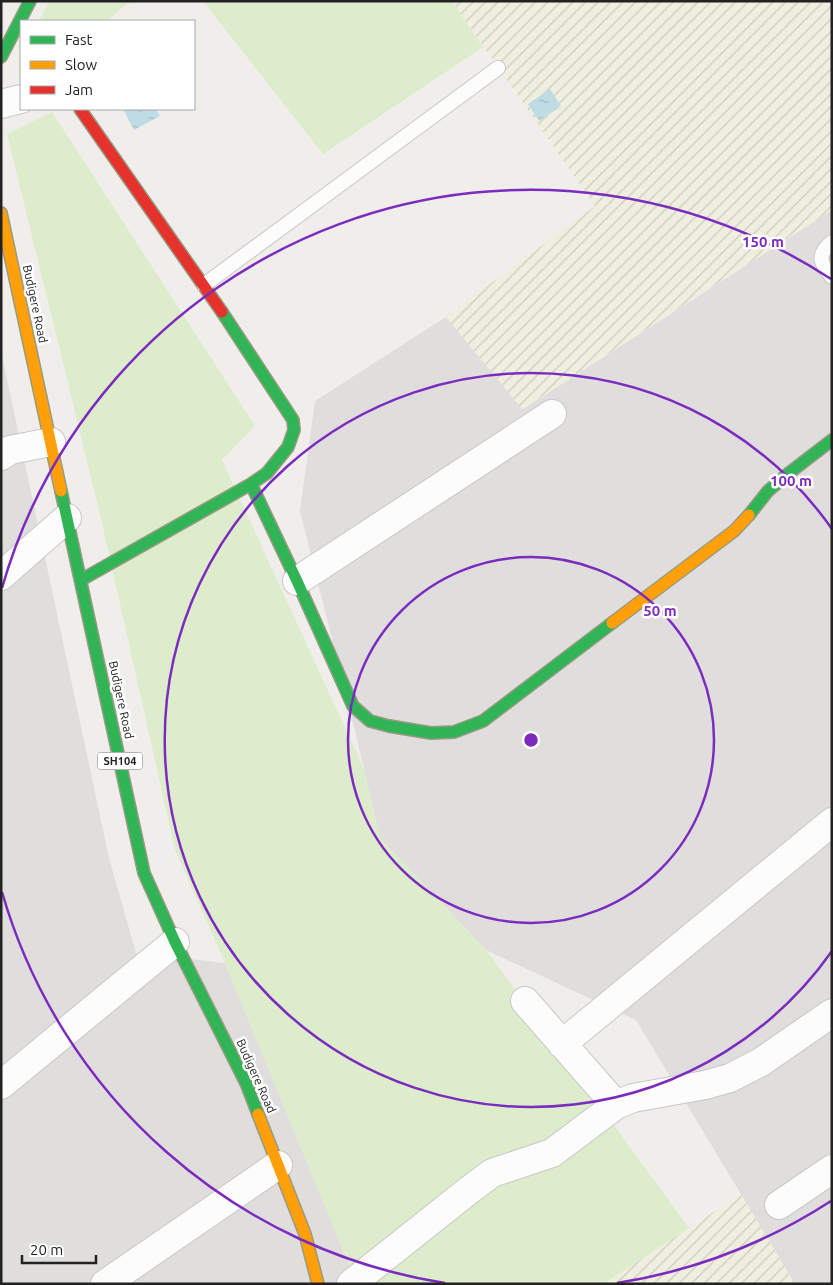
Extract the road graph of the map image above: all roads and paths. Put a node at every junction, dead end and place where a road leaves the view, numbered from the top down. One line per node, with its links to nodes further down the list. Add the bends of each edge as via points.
1 (30, 1): 2 (street)
2 (20, 20)
3 (20, 20): 4 (street)
4 (1, 57)
5 (498, 68): 12 (lane)
6 (20, 99): 7 (street)
7 (1, 104)
8 (81, 110): 12 (street)
9 (1, 213): 15 (street, Budigere Road / SH104)
10 (832, 242): 11 (lane, via 826,247 821,261)
11 (832, 277)
12 (204, 285): 17 (street, via 292,420 294,430 288,447 267,473)
13 (552, 414): 21 (street)
14 (832, 440): 21 (street, via 768,491 734,530 483,721 454,732 431,733 389,726 370,721 353,706)
15 (51, 442): 16 (street); 18 (street, Budigere Road / SH104)
16 (4, 451)
17 (251, 484): 20 (street); 21 (street)
18 (66, 518): 19 (street); 20 (street, Budigere Road / SH104)
19 (1, 576)
20 (81, 580): 23 (street, Budigere Road / SH104, via 144,873)
21 (297, 581)
22 (832, 822): 26 (street)
23 (175, 942): 27 (street); 29 (street, Budigere Road / SH104, via 246,1083)
24 (524, 1001): 26 (street)
25 (832, 1012): 28 (street, via 762,1062 730,1078 633,1098)
26 (562, 1044): 28 (street)
27 (1, 1085)
28 (616, 1105): 34 (street, via 552,1153 492,1173)
29 (278, 1165): 32 (street); 33 (street, Budigere Road / SH104, via 305,1234)
30 (832, 1169): 31 (street)
31 (779, 1205)
32 (109, 1283)
33 (318, 1284)
34 (351, 1284)

